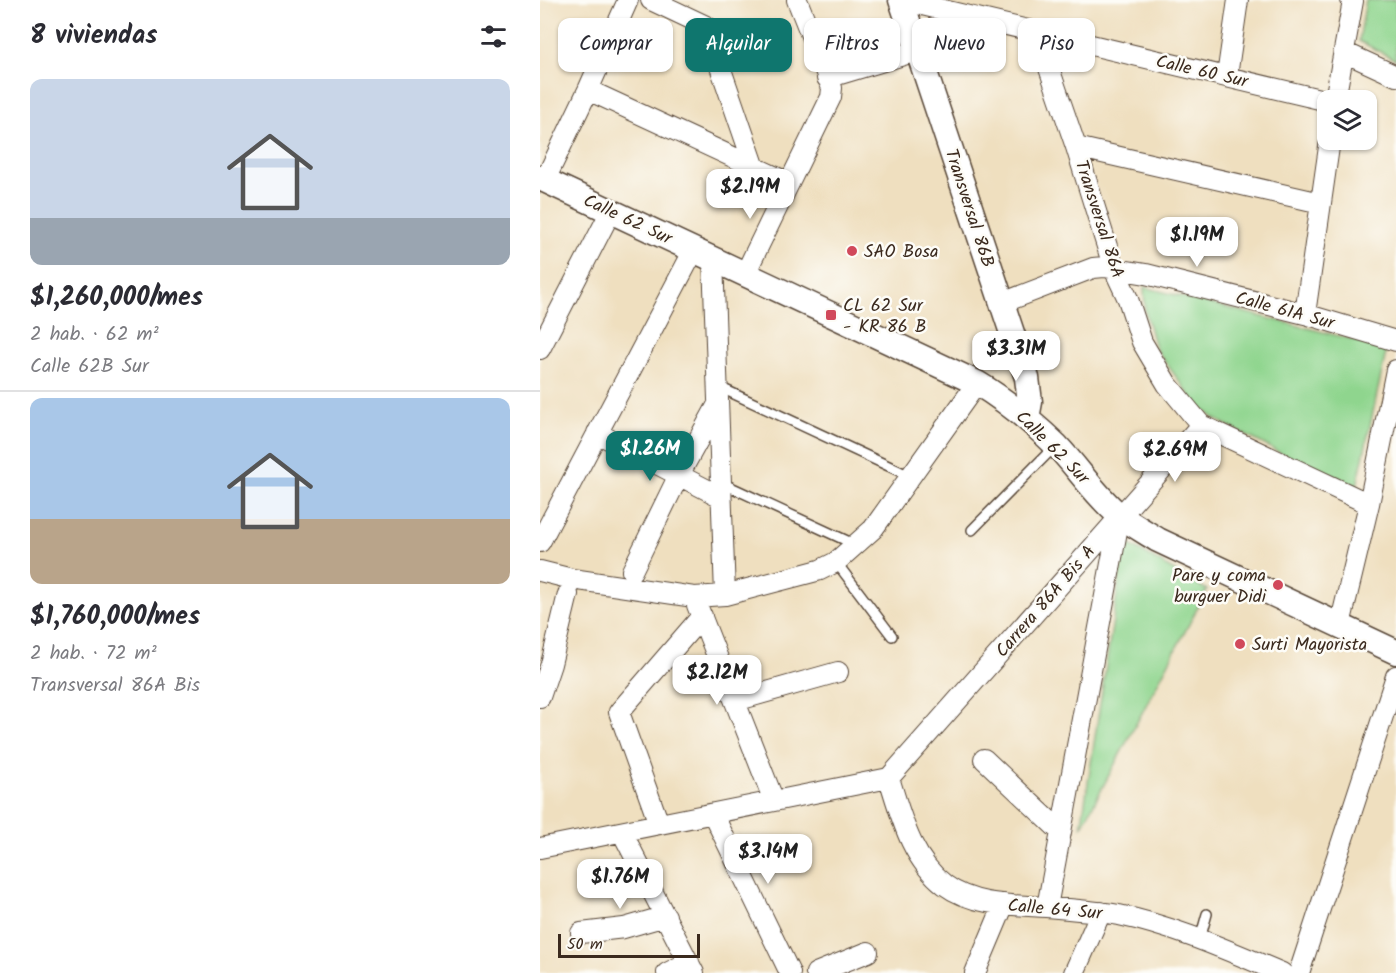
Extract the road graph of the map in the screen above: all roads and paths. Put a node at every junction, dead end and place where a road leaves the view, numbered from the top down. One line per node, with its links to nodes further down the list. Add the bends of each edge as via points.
1 (628, 0): 17 (street)
2 (651, 0): 22 (street, via 705,26)
3 (797, 0): 16 (street)
4 (901, 0): 7 (street, Calle 60 Sur); 8 (street, Transversal 86B)
5 (1238, 0): 14 (street)
6 (1352, 1): 11 (street)
7 (1018, 28)
8 (912, 35)
9 (1095, 46): 14 (street, Calle 60 Sur)
10 (912, 52): 16 (street)
11 (1344, 52): 15 (street); 18 (street)
12 (924, 72): 30 (street, Transversal 86B)
13 (1051, 72): 20 (street, Transversal 86A)
14 (1227, 76): 19 (street, Calle 60 Sur)
15 (1396, 76)
16 (827, 78): 24 (street, via 831,97)
17 (588, 90): 22 (street); 23 (street)
18 (1337, 90)
19 (1317, 98)
20 (1077, 147): 25 (street); 28 (street, Transversal 86A)
21 (1329, 150): 25 (street)
22 (755, 168): 24 (street)
23 (542, 179): 26 (street, Calle 62 Sur)
24 (789, 183): 29 (street)
25 (1322, 203): 31 (street)
26 (611, 211): 27 (street, Calle 62 Sur); 33 (street)
27 (703, 254): 29 (street, Calle 62 Sur); 36 (street); 39 (street)
28 (1114, 269): 30 (street, Calle 61A Sur, via 1093,268); 31 (street, Calle 61A Sur); 38 (street, Transversal 86A, via 1142,342 1167,384)
29 (745, 274): 35 (street, Calle 62 Sur)
30 (1002, 303): 37 (street, Transversal 86B, via 1027,378)
31 (1305, 314): 32 (street, Calle 61A Sur)
32 (1396, 341)
33 (540, 348)
34 (1396, 370): 44 (street)
35 (977, 383): 37 (street, Calle 62 Sur); 42 (street)
36 (718, 395): 41 (street); 42 (lane); 43 (street)
37 (1027, 418): 40 (street, Calle 62 Sur)
38 (1201, 425): 44 (street); 45 (street, Carrera 86A Bis A)
39 (597, 433): 41 (street); 47 (street)
40 (1056, 446): 45 (street, Calle 62 Sur); 46 (lane)
41 (679, 476): 43 (street); 51 (street)
42 (910, 476): 48 (street, via 873,529)
43 (721, 490): 48 (lane); 53 (street)
44 (1369, 504): 56 (street)
45 (1120, 515): 56 (street, Calle 62 Sur, via 1158,540); 64 (street, Carrera 86A Bis A); 69 (street)
46 (972, 530)
47 (540, 542)
48 (856, 545): 49 (street)
49 (836, 562): 53 (street, via 820,570); 57 (lane)
50 (540, 571): 54 (street)
51 (632, 571)
52 (568, 594): 61 (street)
53 (725, 594): 54 (street)
54 (694, 597): 55 (street)
55 (702, 616): 62 (street); 67 (street, via 619,712)
56 (1340, 625): 58 (street, Calle 62 Sur)
57 (892, 636)
58 (1396, 652)
59 (838, 672): 62 (street)
60 (1396, 676): 87 (street)
61 (540, 697)
62 (735, 701): 65 (street)
63 (984, 759): 69 (street)
64 (889, 778): 65 (street); 71 (street, Calle 64 Sur, via 904,826 922,862 958,893)
65 (774, 801): 66 (street)
66 (713, 814): 67 (street); 82 (street)
67 (659, 825): 68 (street)
68 (622, 832): 70 (street); 75 (street)
69 (1061, 832): 72 (street)
70 (540, 848)
71 (1004, 904): 72 (street, Calle 64 Sur); 84 (street)
72 (1047, 907): 73 (street, Calle 64 Sur)
73 (1101, 912): 77 (street, Calle 64 Sur); 85 (street)
74 (1207, 914): 77 (lane)
75 (666, 916): 76 (street, via 624,928); 79 (street)
76 (580, 933)
77 (1200, 939): 80 (street, Calle 64 Sur)
78 (868, 952): 83 (street)
79 (692, 967): 81 (street)
80 (1256, 969): 86 (street, Calle 64 Sur)
81 (667, 973)
82 (790, 973)
83 (816, 973)
84 (975, 973)
85 (1074, 973)
86 (1282, 973)
87 (1299, 973)

